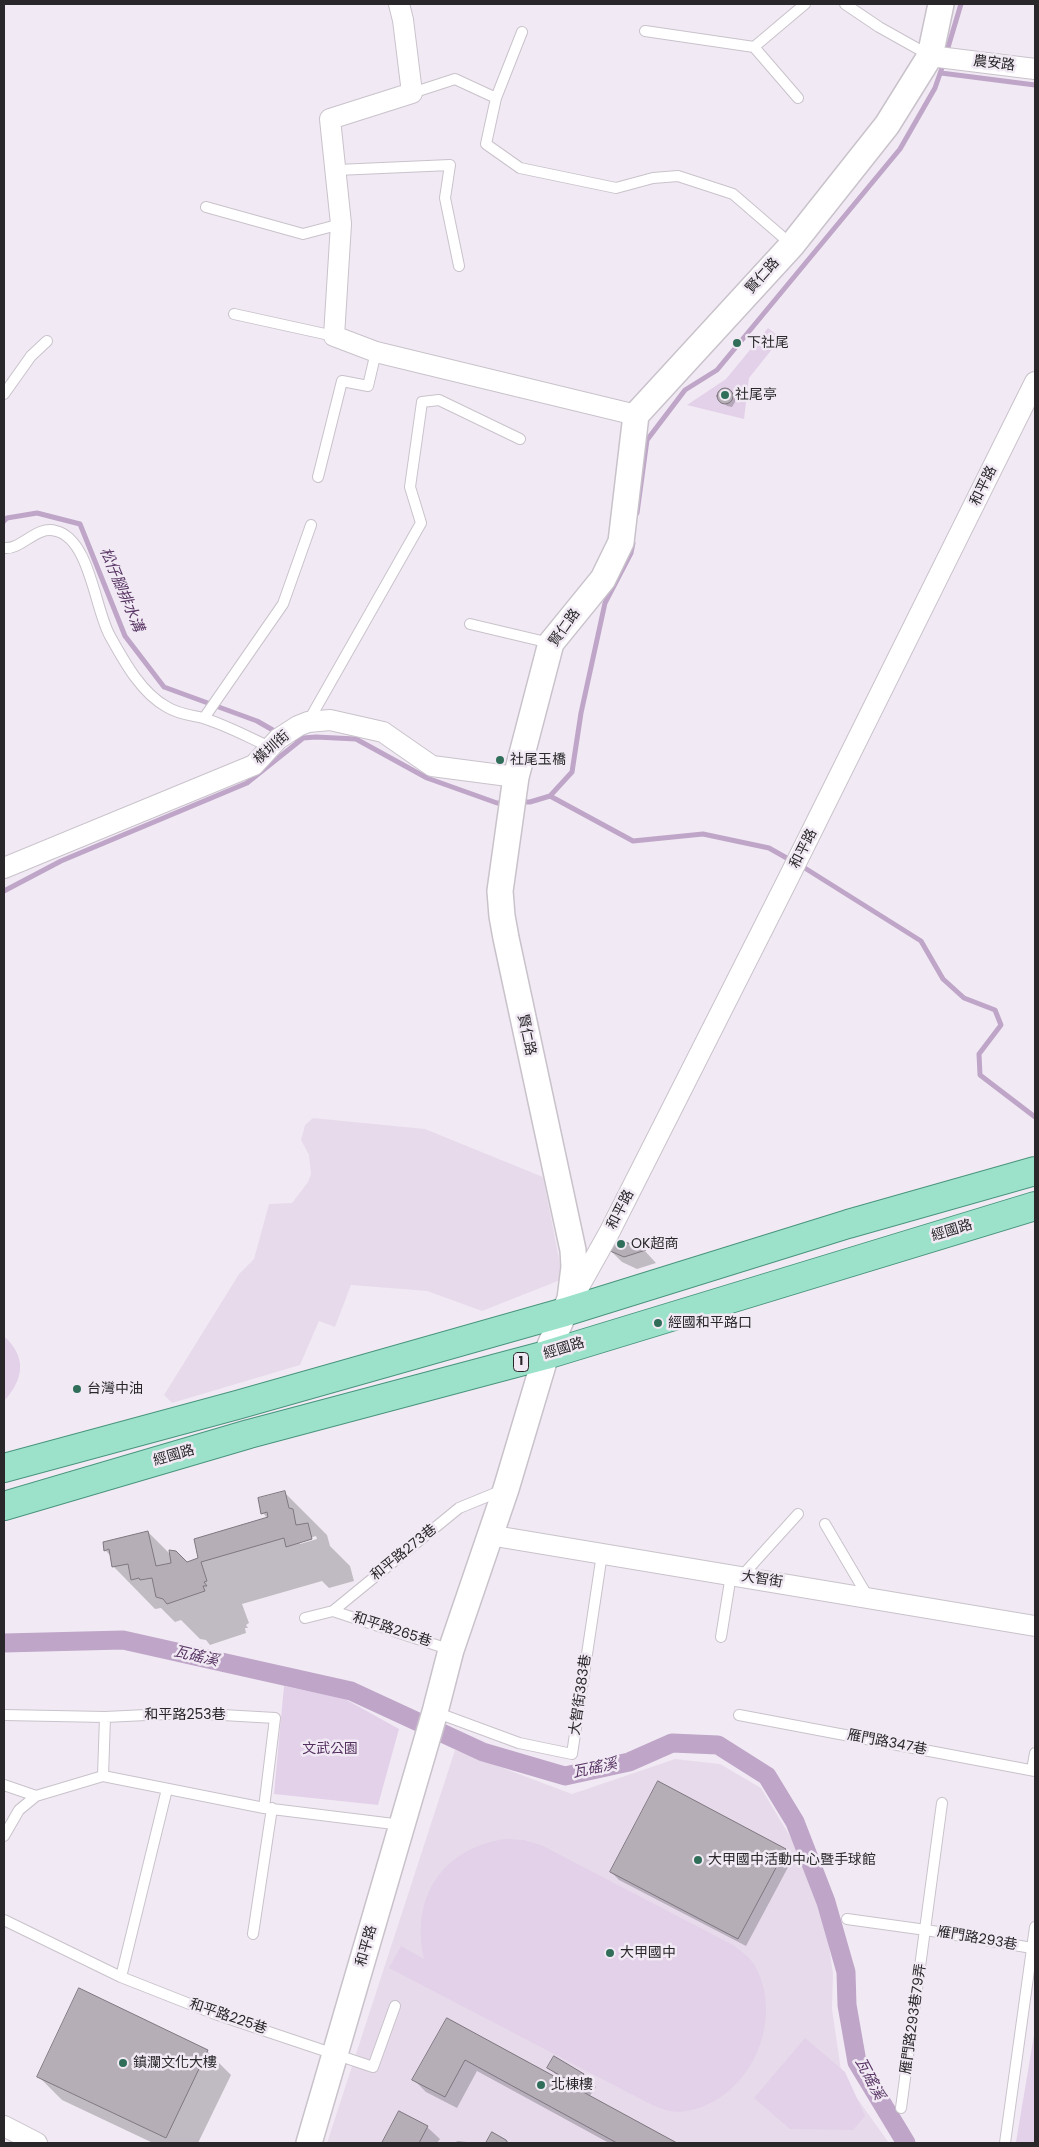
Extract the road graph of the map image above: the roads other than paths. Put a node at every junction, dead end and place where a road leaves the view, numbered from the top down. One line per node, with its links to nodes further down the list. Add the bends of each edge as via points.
1 (399, 4): 10 (street, via 404,20)
2 (805, 4): 7 (lane)
3 (845, 4): 8 (lane, via 879,27)
4 (941, 4): 8 (street, 賢仁路)
5 (644, 31): 7 (lane)
6 (522, 32): 11 (lane)
7 (754, 47): 12 (lane)
8 (940, 57): 9 (street, 農安路); 16 (street, 賢仁路)
9 (1035, 69)
10 (412, 93): 11 (lane, via 455,79); 13 (street, via 330,119)
11 (496, 98): 16 (lane, via 486,144 520,168 616,188 653,178 678,176 733,194)
12 (798, 98)
13 (337, 170): 15 (street); 17 (lane, via 450,165 445,198)
14 (206, 207): 15 (lane, via 303,234)
15 (341, 224): 19 (street)
16 (792, 245): 24 (street, 賢仁路)
17 (459, 266)
18 (234, 314): 19 (lane)
19 (334, 336): 21 (street)
20 (47, 341): 23 (lane, via 31,356)
21 (376, 352): 24 (street); 26 (lane, via 368,386 342,381)
22 (1035, 382): 38 (street, 和平路, via 785,886 609,1233)
23 (4, 394)
24 (636, 415): 30 (street, 賢仁路, via 622,542 603,579)
25 (520, 440): 32 (lane, via 439,400 422,402 410,486 421,523)
26 (318, 477)
27 (311, 524): 31 (lane, via 283,604)
28 (7, 548): 31 (lane, via 46,530 63,533 76,545 108,632 142,685 166,707)
29 (470, 624): 30 (lane)
30 (551, 643): 34 (street, 賢仁路)
31 (204, 718): 33 (lane)
32 (303, 724): 33 (street, 橫圳街); 34 (street, 橫圳街, via 330,720 383,732 432,766)
33 (274, 743): 35 (street, 橫圳街, via 254,764)
34 (516, 777): 38 (street, 賢仁路, via 500,891 502,916 573,1250 573,1285)
35 (4, 868)
36 (1035, 1171): 38 (main road, via 848,1224)
37 (1035, 1206): 39 (main road, 經國路 / 1)
38 (565, 1312): 39 (street, 賢仁路); 40 (main road)
39 (546, 1355): 41 (street); 42 (main road, 經國路 / 1, via 249,1434)
40 (4, 1468)
41 (506, 1489): 45 (street); 49 (lane, 和平路273巷, via 459,1508)
42 (4, 1506)
43 (798, 1514): 47 (lane)
44 (825, 1524): 48 (lane)
45 (488, 1535): 46 (street, 大智街); 53 (street)
46 (602, 1554): 47 (street, 大智街); 54 (lane, 大智街383巷, via 572,1754 519,1744)
47 (736, 1576): 48 (street, 大智街); 52 (lane)
48 (869, 1598): 51 (street, 大智街)
49 (333, 1611): 50 (lane, 和平路273巷); 53 (lane, 和平路265巷)
50 (305, 1618)
51 (1035, 1626)
52 (721, 1637)
53 (451, 1650): 54 (street)
54 (436, 1712): 66 (street, 和平路)
55 (739, 1715): 59 (lane, 雁門路347巷)
56 (4, 1716): 57 (lane, 和平路253巷)
57 (105, 1717): 60 (lane); 65 (lane, 和平路253巷, via 188,1713 275,1718)
58 (1035, 1754): 59 (lane)
59 (1034, 1770)
60 (102, 1776): 62 (lane); 63 (lane)
61 (4, 1785): 63 (lane)
62 (167, 1789): 65 (lane); 74 (lane)
63 (36, 1796): 67 (lane, via 19,1810)
64 (942, 1803): 71 (lane, 雁門路293巷79弄)
65 (268, 1808): 66 (lane); 72 (lane, 和平路253巷)
66 (402, 1825): 76 (street, 和平路)
67 (4, 1836)
68 (847, 1919): 71 (lane, 雁門路293巷)
69 (4, 1920): 74 (lane, 和平路225巷)
70 (1035, 1927): 73 (lane)
71 (926, 1930): 73 (lane, 雁門路293巷); 77 (lane, 雁門路293巷79弄)
72 (253, 1934)
73 (1032, 1948): 81 (lane, 雁門路293巷)
74 (121, 1977): 76 (lane, 和平路225巷, via 215,2014)
75 (395, 2006): 76 (lane, 和平路225巷, via 373,2067)
76 (336, 2053): 80 (street, 和平路)
77 (902, 2108)
78 (4, 2126): 79 (street)
79 (37, 2143)
80 (309, 2143)
81 (1005, 2143)

